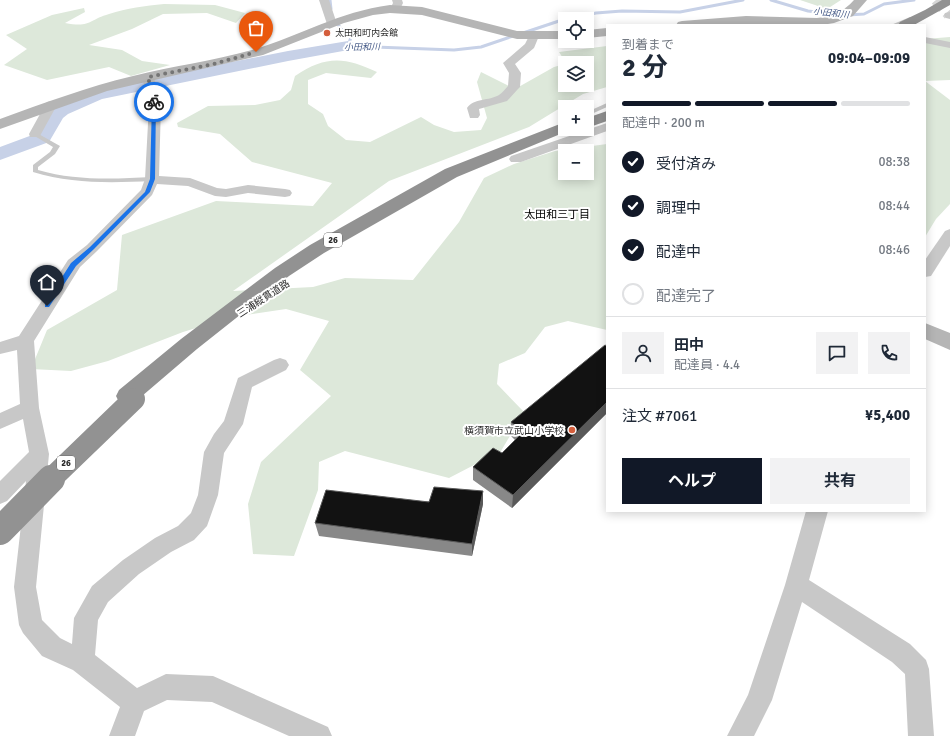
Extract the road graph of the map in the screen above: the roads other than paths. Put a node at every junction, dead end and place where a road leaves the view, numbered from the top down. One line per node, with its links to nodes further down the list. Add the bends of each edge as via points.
1 (324, 0): 7 (street)
2 (862, 0): 8 (street, via 849,13 817,22 746,20)
3 (950, 0): 5 (highway)
4 (396, 4): 7 (street); 14 (street, via 516,35)
5 (938, 8): 9 (lane); 10 (highway)
6 (950, 12): 11 (highway)
7 (332, 24): 18 (street, via 227,61)
8 (695, 24)
9 (897, 24)
10 (906, 24)
11 (915, 24)
12 (606, 32): 13 (street)
13 (594, 33)
14 (534, 36): 15 (street); 23 (street, via 530,46 509,63 515,73 514,87 503,98 473,108)
15 (558, 36)
16 (926, 40): 17 (street)
17 (950, 45)
18 (148, 77): 19 (street); 34 (street, via 154,105)
19 (51, 105): 27 (street); 31 (street)
20 (606, 105): 21 (lane)
21 (594, 111)
22 (606, 112): 25 (highway)
23 (474, 115)
24 (606, 116): 26 (highway)
25 (594, 117)
26 (594, 121)
27 (0, 124)
28 (558, 126): 33 (lane, via 526,139)
29 (606, 127): 33 (street)
30 (558, 131): 33 (highway, 三浦縦貫道路 / 26)
31 (35, 134): 34 (lane, via 57,146 53,153 35,166 35,171 90,181)
32 (558, 134): 43 (highway, 三浦縦貫道路 / 26, via 482,167 280,286 239,313)
33 (512, 154): 43 (highway, 三浦縦貫道路 / 26, via 437,180 317,249 282,272 195,339)
34 (152, 179): 35 (street, via 190,182 215,192 248,189); 39 (street, via 147,192 74,264)
35 (285, 193)
36 (950, 234): 37 (street)
37 (926, 270)
38 (926, 330): 40 (street)
39 (25, 341): 41 (street); 44 (street)
40 (950, 342)
41 (0, 348)
42 (280, 365): 52 (street, via 244,383 233,424 214,452 208,494 199,519 186,533 131,567 100,594 86,618)
43 (131, 398): 49 (highway, 三浦縦貫道路 / 26, via 66,452); 50 (highway, 三浦縦貫道路 / 26, bridge)
44 (30, 408): 45 (street); 46 (street)
45 (0, 421)
46 (39, 454): 47 (street); 52 (street, via 25,587 30,625 51,647)
47 (0, 495)
48 (817, 512): 51 (street)
49 (0, 518)
50 (0, 530)
51 (796, 585): 56 (street, via 759,700); 57 (street, via 901,653 917,669)
52 (82, 662): 53 (street)
53 (135, 702): 54 (street); 55 (street, via 166,687 213,690)
54 (122, 736)
55 (319, 736)
56 (740, 736)
57 (921, 736)

